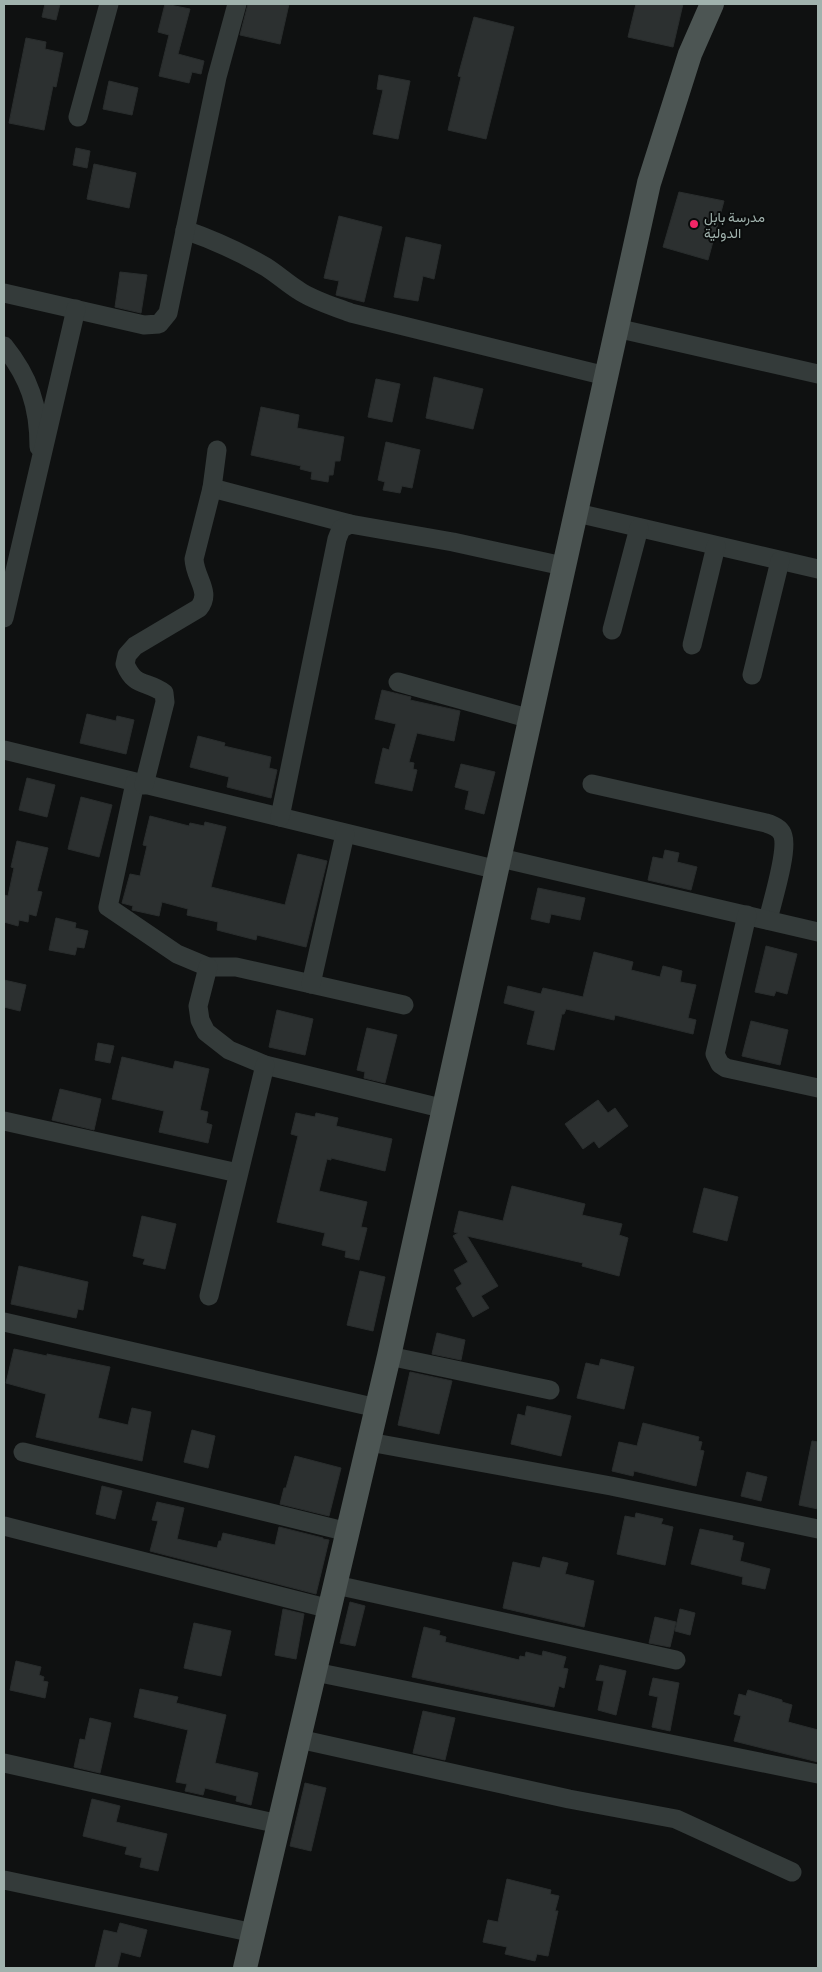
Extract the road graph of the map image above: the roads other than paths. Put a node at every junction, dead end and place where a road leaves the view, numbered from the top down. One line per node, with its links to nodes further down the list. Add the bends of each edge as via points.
1 (108, 4): 4 (street)
2 (237, 4): 5 (street, via 217,77)
3 (712, 4): 8 (main road, via 690,54 649,183)
4 (78, 117)
5 (185, 230): 7 (street, via 168,313 159,324 144,325); 11 (street, via 246,256 302,293 330,305)
6 (4, 294): 7 (street)
7 (76, 309): 13 (street)
8 (616, 328): 10 (street); 11 (main road)
9 (4, 346): 13 (street, via 22,370 31,394 39,434)
10 (818, 374)
11 (606, 376): 15 (main road)
12 (217, 450): 14 (street)
13 (39, 470): 22 (street)
14 (212, 488): 16 (street); 29 (street, via 194,559 205,593 204,602 135,646 125,664 136,681 164,693 165,702)
15 (577, 513): 17 (street); 20 (main road)
16 (350, 524): 20 (street); 31 (street, via 341,529 337,539)
17 (639, 528): 18 (street); 23 (street)
18 (716, 546): 19 (street); 24 (street)
19 (780, 561): 21 (street); 25 (street)
20 (563, 566): 27 (main road)
21 (818, 569)
22 (4, 618)
23 (612, 630)
24 (692, 645)
25 (752, 675)
26 (398, 682): 27 (street)
27 (530, 720): 33 (main road)
28 (4, 750): 29 (street)
29 (139, 784): 31 (street); 37 (street, via 108,907 177,954)
30 (592, 784): 35 (street, via 766,822 776,827 783,835 784,852)
31 (280, 818): 32 (street)
32 (346, 834): 33 (street); 38 (street)
33 (499, 864): 34 (street); 42 (main road)
34 (747, 915): 35 (street); 41 (street, via 717,1059 726,1068)
35 (768, 920): 36 (street)
36 (818, 932)
37 (208, 967): 38 (street, via 236,967); 40 (street, via 198,1006 206,1032 229,1050)
38 (311, 984): 39 (street)
39 (404, 1005)
40 (265, 1065): 42 (street); 44 (street)
41 (818, 1088)
42 (445, 1109): 47 (main road)
43 (4, 1121): 44 (street)
44 (238, 1173): 45 (street)
45 (209, 1296)
46 (4, 1322): 49 (street)
47 (389, 1356): 48 (street); 49 (main road)
48 (550, 1390)
49 (377, 1408): 50 (main road)
50 (369, 1442): 53 (street, via 611,1486); 54 (main road)
51 (23, 1452): 54 (street)
52 (4, 1526): 56 (street)
53 (818, 1529)
54 (348, 1532): 55 (main road)
55 (336, 1585): 56 (main road); 57 (street)
56 (330, 1609): 58 (main road)
57 (676, 1660)
58 (315, 1672): 59 (main road); 61 (street)
59 (299, 1739): 62 (main road); 63 (street, via 676,1820)
60 (4, 1763): 62 (street)
61 (818, 1774)
62 (279, 1824): 65 (main road)
63 (792, 1872)
64 (4, 1880): 65 (street)
65 (254, 1933): 66 (main road)
66 (245, 1968)

